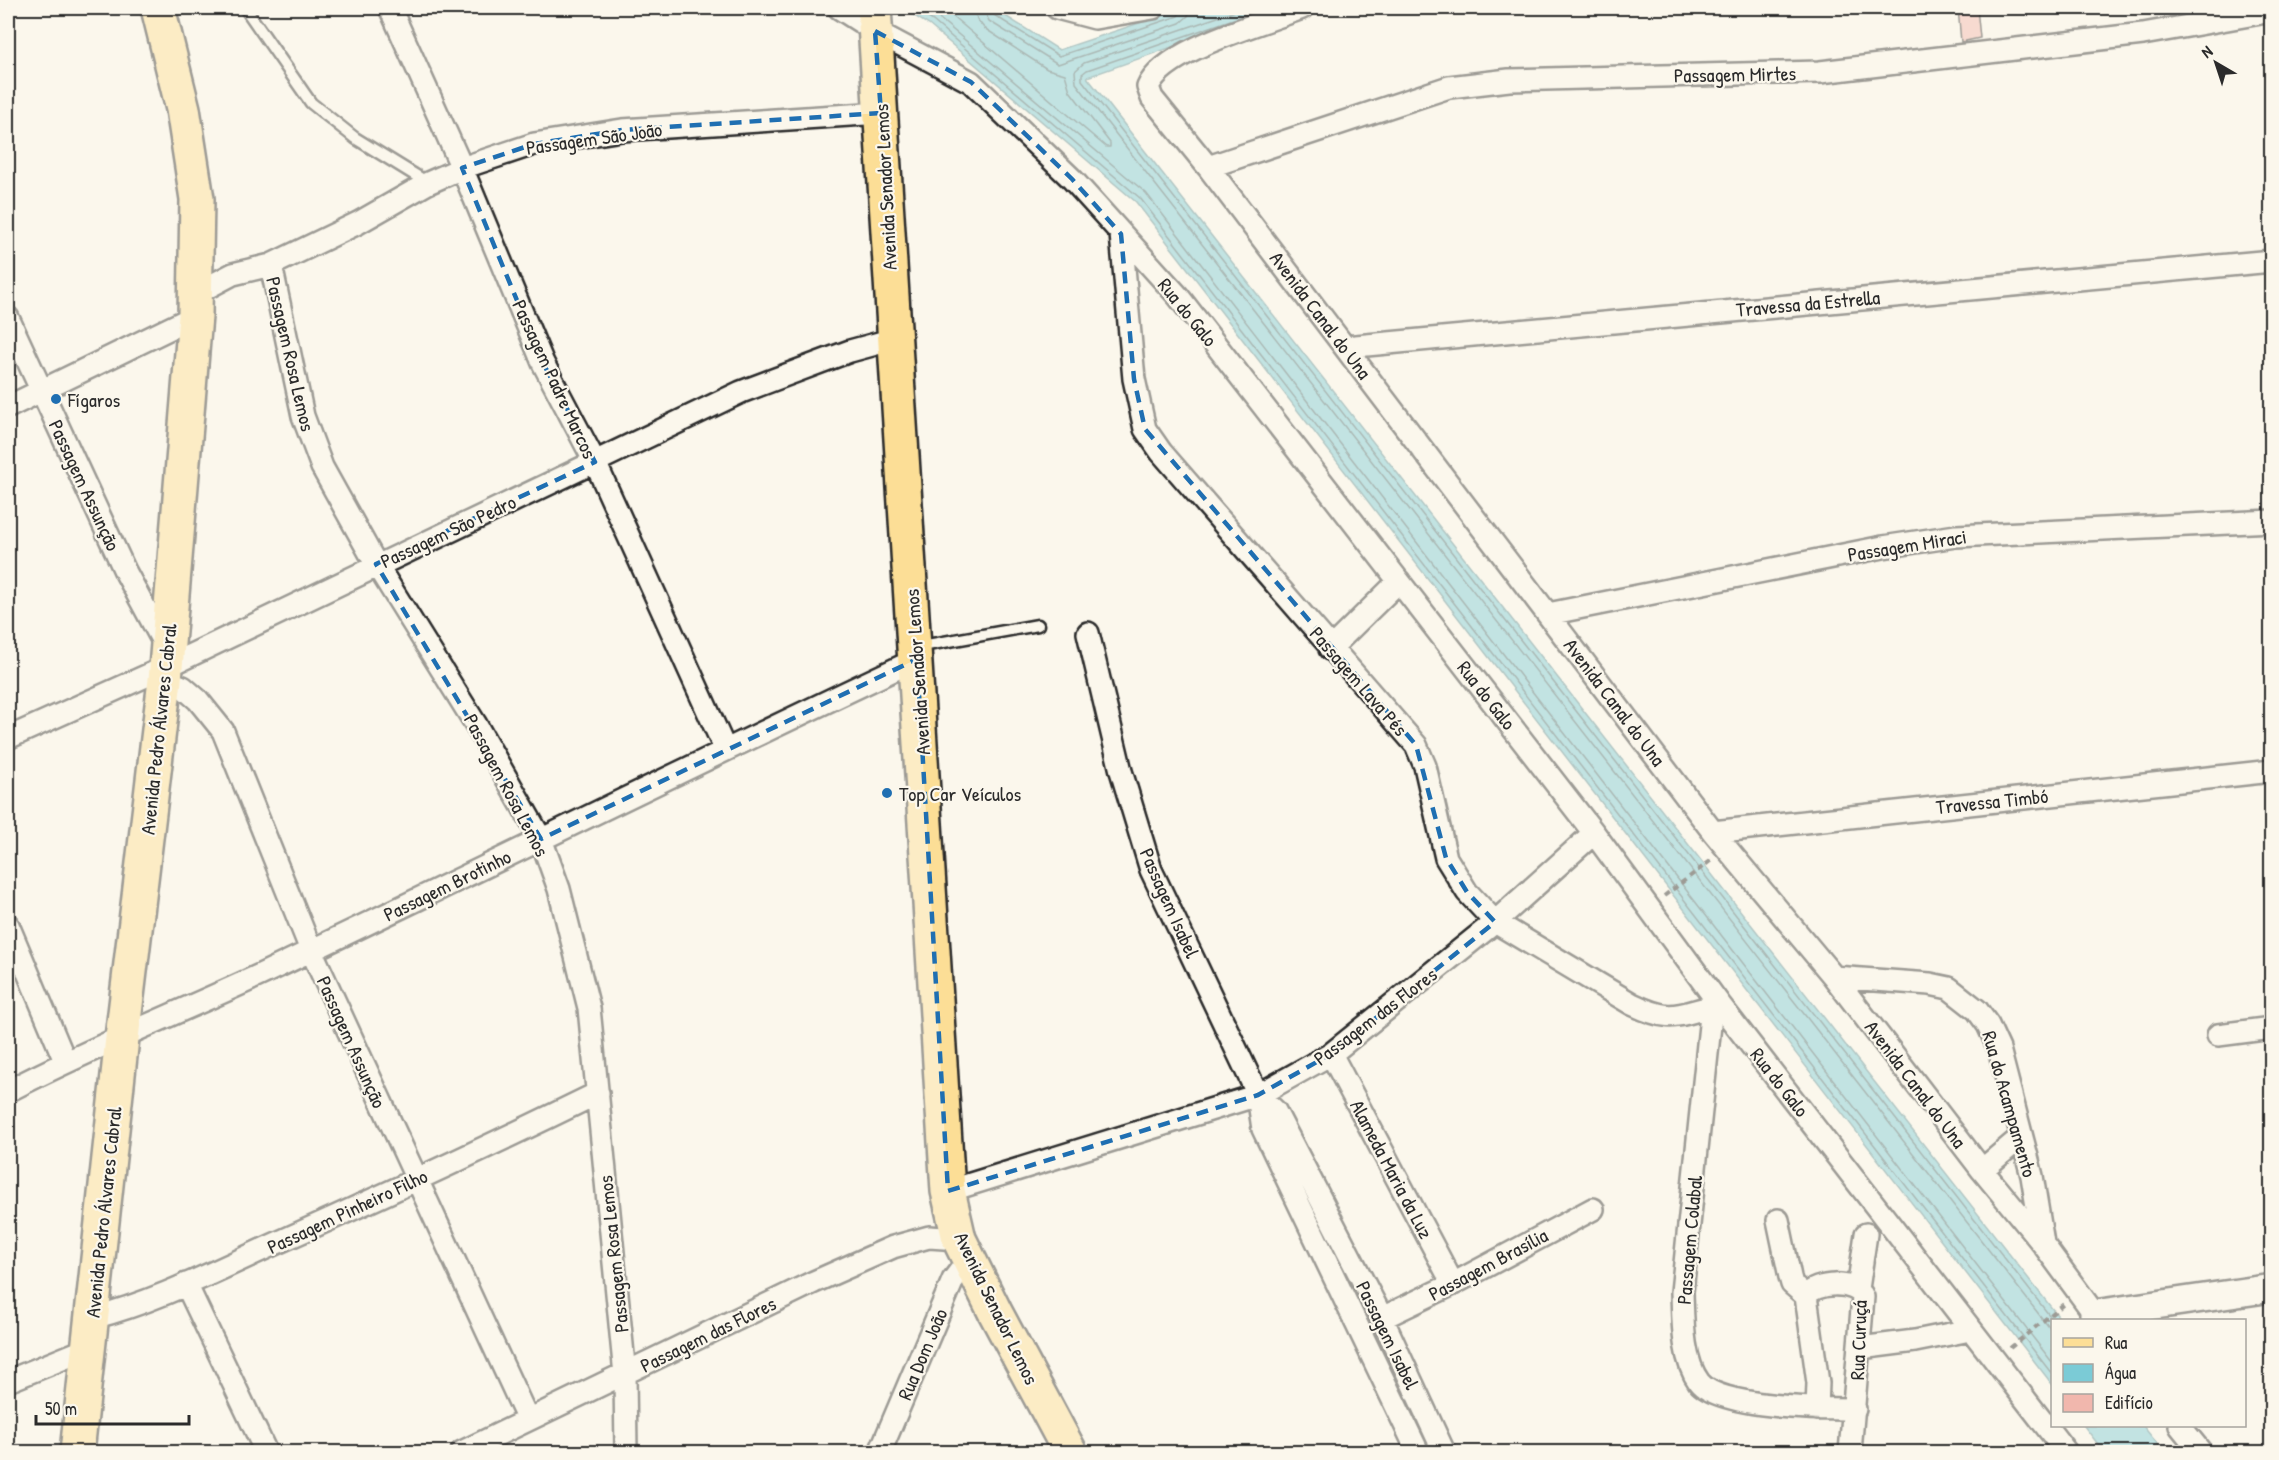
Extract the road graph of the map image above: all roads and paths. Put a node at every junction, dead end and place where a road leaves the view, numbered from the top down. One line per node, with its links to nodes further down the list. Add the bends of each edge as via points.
1 (158, 8): 17 (main road, Avenida Pedro Álvares Cabral, via 183,109 197,199)
2 (245, 8): 13 (lane, via 311,103 355,138)
3 (390, 8): 12 (street, Passagem Padre Marcos)
4 (839, 8): 9 (street, Rua do Galo)
5 (1058, 8): 6 (street, via 1095,18)
6 (1153, 8)
7 (1302, 8): 11 (street, Avenida Canal do Una, via 1181,54 1153,75 1148,87 1152,99)
8 (2271, 11): 11 (street, Passagem Mirtes, via 2143,34 1820,72 1509,80 1449,87)
9 (874, 19): 10 (main road, Avenida Senador Lemos); 14 (street, Rua do Galo, via 971,82 1072,179)
10 (881, 113): 12 (street, Passagem São João, via 622,130 534,144); 19 (main road, Avenida Senador Lemos)
11 (1208, 167): 20 (street, Avenida Canal do Una)
12 (462, 168): 13 (street, Passagem São João); 23 (street, Passagem Padre Marcos, via 543,363)
13 (428, 183): 16 (street, Passagem São João, via 358,223)
14 (1121, 234): 26 (street, Rua do Galo, via 1178,296); 30 (street, Passagem Lava Pés, via 1134,379 1145,429)
15 (2271, 261): 20 (street, Travessa da Estrella)
16 (271, 265): 17 (street, Passagem São João, via 233,274); 25 (street, Passagem Rosa Lemos, via 303,416 313,445)
17 (195, 305): 21 (street, Passagem São João); 32 (main road, Avenida Pedro Álvares Cabral)
18 (8, 318): 21 (street, Passagem Assunção)
19 (894, 339): 23 (street, Passagem São Pedro, via 850,351 741,392); 31 (main road, Avenida Senador Lemos)
20 (1346, 347): 27 (street, Avenida Canal do Una)
21 (40, 391): 22 (street, Passagem São João); 32 (street, Passagem Assunção)
22 (8, 406)
23 (595, 462): 25 (street, Passagem São Pedro); 34 (street, Passagem Padre Marcos)
24 (2271, 521): 27 (street, Passagem Miraci, via 1956,536)
25 (376, 564): 32 (street, Passagem São Pedro); 38 (street, Passagem Rosa Lemos, via 475,723)
26 (1399, 580): 30 (street); 37 (street, Rua do Galo)
27 (1548, 614): 36 (street, Avenida Canal do Una)
28 (1038, 625): 31 (lane)
29 (1088, 633): 53 (street, Passagem Isabel, via 1121,771 1151,870)
30 (1330, 649): 41 (street, Passagem Lava Pés, via 1416,745 1425,766 1446,858 1467,892)
31 (916, 653): 34 (street, Passagem Brotinho); 57 (main road, Avenida Senador Lemos)
32 (166, 666): 33 (street, Passagem São Pedro); 43 (street, Passagem Assunção, via 223,731); 48 (main road, Avenida Pedro Álvares Cabral)
33 (8, 738)
34 (725, 749): 38 (street, Passagem Brotinho)
35 (2271, 771): 36 (street, Travessa Timbó)
36 (1713, 832): 39 (street, Avenida Canal do Una)
37 (1594, 833): 40 (street, Rua do Galo); 41 (street, Passagem das Flores)
38 (541, 839): 43 (street, Passagem Brotinho); 52 (street, Passagem Rosa Lemos, via 559,889 589,1008)
39 (1727, 848): 40 (path); 44 (street, Avenida Canal do Una)
40 (1649, 908): 45 (street, Rua do Galo)
41 (1495, 922): 45 (street, Passagem Lava Pés, via 1656,1016 1677,1016); 49 (street, Passagem das Flores)
42 (8, 926): 50 (street)
43 (310, 950): 48 (street, Passagem Brotinho); 56 (street, Passagem Assunção)
44 (1834, 977): 54 (street, Rua do Acampamento, via 1930,984 1949,988 1962,997 1988,1025); 55 (street, Avenida Canal do Una)
45 (1716, 1005): 71 (street, Rua do Galo); 78 (street, Passagem Colabal, via 1682,1292 1683,1325 1692,1369 1707,1390 1724,1398)
46 (2271, 1029): 47 (street)
47 (2218, 1035)
48 (122, 1038): 50 (street, Passagem Brotinho); 73 (main road, Avenida Pedro Álvares Cabral)
49 (1331, 1054): 53 (street, Passagem das Flores); 64 (street, Alameda Maria da Luz)
50 (65, 1061): 51 (street, Passagem Brotinho)
51 (8, 1091)
52 (598, 1093): 56 (street, Passagem Pinheiro Filho); 76 (street, Passagem Rosa Lemos)
53 (1258, 1095): 57 (street, Passagem das Flores); 69 (street, Passagem Isabel, via 1275,1111); 88 (street, Passagem Isabel, via 1263,1129)
54 (2021, 1137): 55 (street); 61 (street, Rua do Acampamento)
55 (1982, 1170): 61 (street, Avenida Canal do Una)
56 (415, 1180): 63 (street, Passagem Pinheiro Filho); 80 (street, Passagem Assunção)
57 (948, 1191): 62 (main road, Avenida Senador Lemos)
58 (1593, 1209): 64 (street, Passagem Brasília)
59 (1778, 1220): 67 (street, via 1792,1284)
60 (1866, 1234): 66 (street)
61 (2043, 1244): 68 (street, Avenida Canal do Una)
62 (964, 1249): 76 (street, Passagem das Flores, via 929,1238 893,1247); 86 (street, Rua Dom João); 87 (main road, Avenida Senador Lemos)
63 (186, 1284): 73 (street, Passagem Pinheiro Filho, via 120,1311); 83 (street)
64 (1453, 1284): 69 (street, Passagem Brasília)
65 (2271, 1288): 68 (street)
66 (1858, 1289): 67 (street, Rua Curuçá, via 1816,1288); 74 (street, Rua Curuçá, via 1863,1297)
67 (1806, 1296): 78 (street, Rua Curuçá, via 1818,1383)
68 (2090, 1309): 70 (path)
69 (1382, 1318): 89 (street, Passagem Isabel)
70 (2072, 1319)
71 (1970, 1330): 74 (street); 75 (street, Rua do Galo)
72 (2051, 1330): 75 (path)
73 (90, 1333): 77 (street, Passagem Pinheiro Filho); 82 (main road, Avenida Pedro Álvares Cabral)
74 (1860, 1348): 79 (street, Rua Curuçá)
75 (1995, 1361): 91 (street, Rua do Galo)
76 (625, 1375): 80 (street, Passagem das Flores); 85 (street, Passagem Rosa Lemos)
77 (8, 1381)
78 (1817, 1409): 79 (street, Passagem Colabal)
79 (1855, 1410): 90 (street, Rua Curuçá)
80 (528, 1420): 84 (street, Passagem das Flores)
81 (2182, 1427): 92 (street)
82 (77, 1452)
83 (266, 1452)
84 (462, 1452)
85 (626, 1452)
86 (880, 1452)
87 (1070, 1452)
88 (1418, 1452)
89 (1444, 1452)
90 (1850, 1452)
91 (2066, 1452)
92 (2201, 1452)

